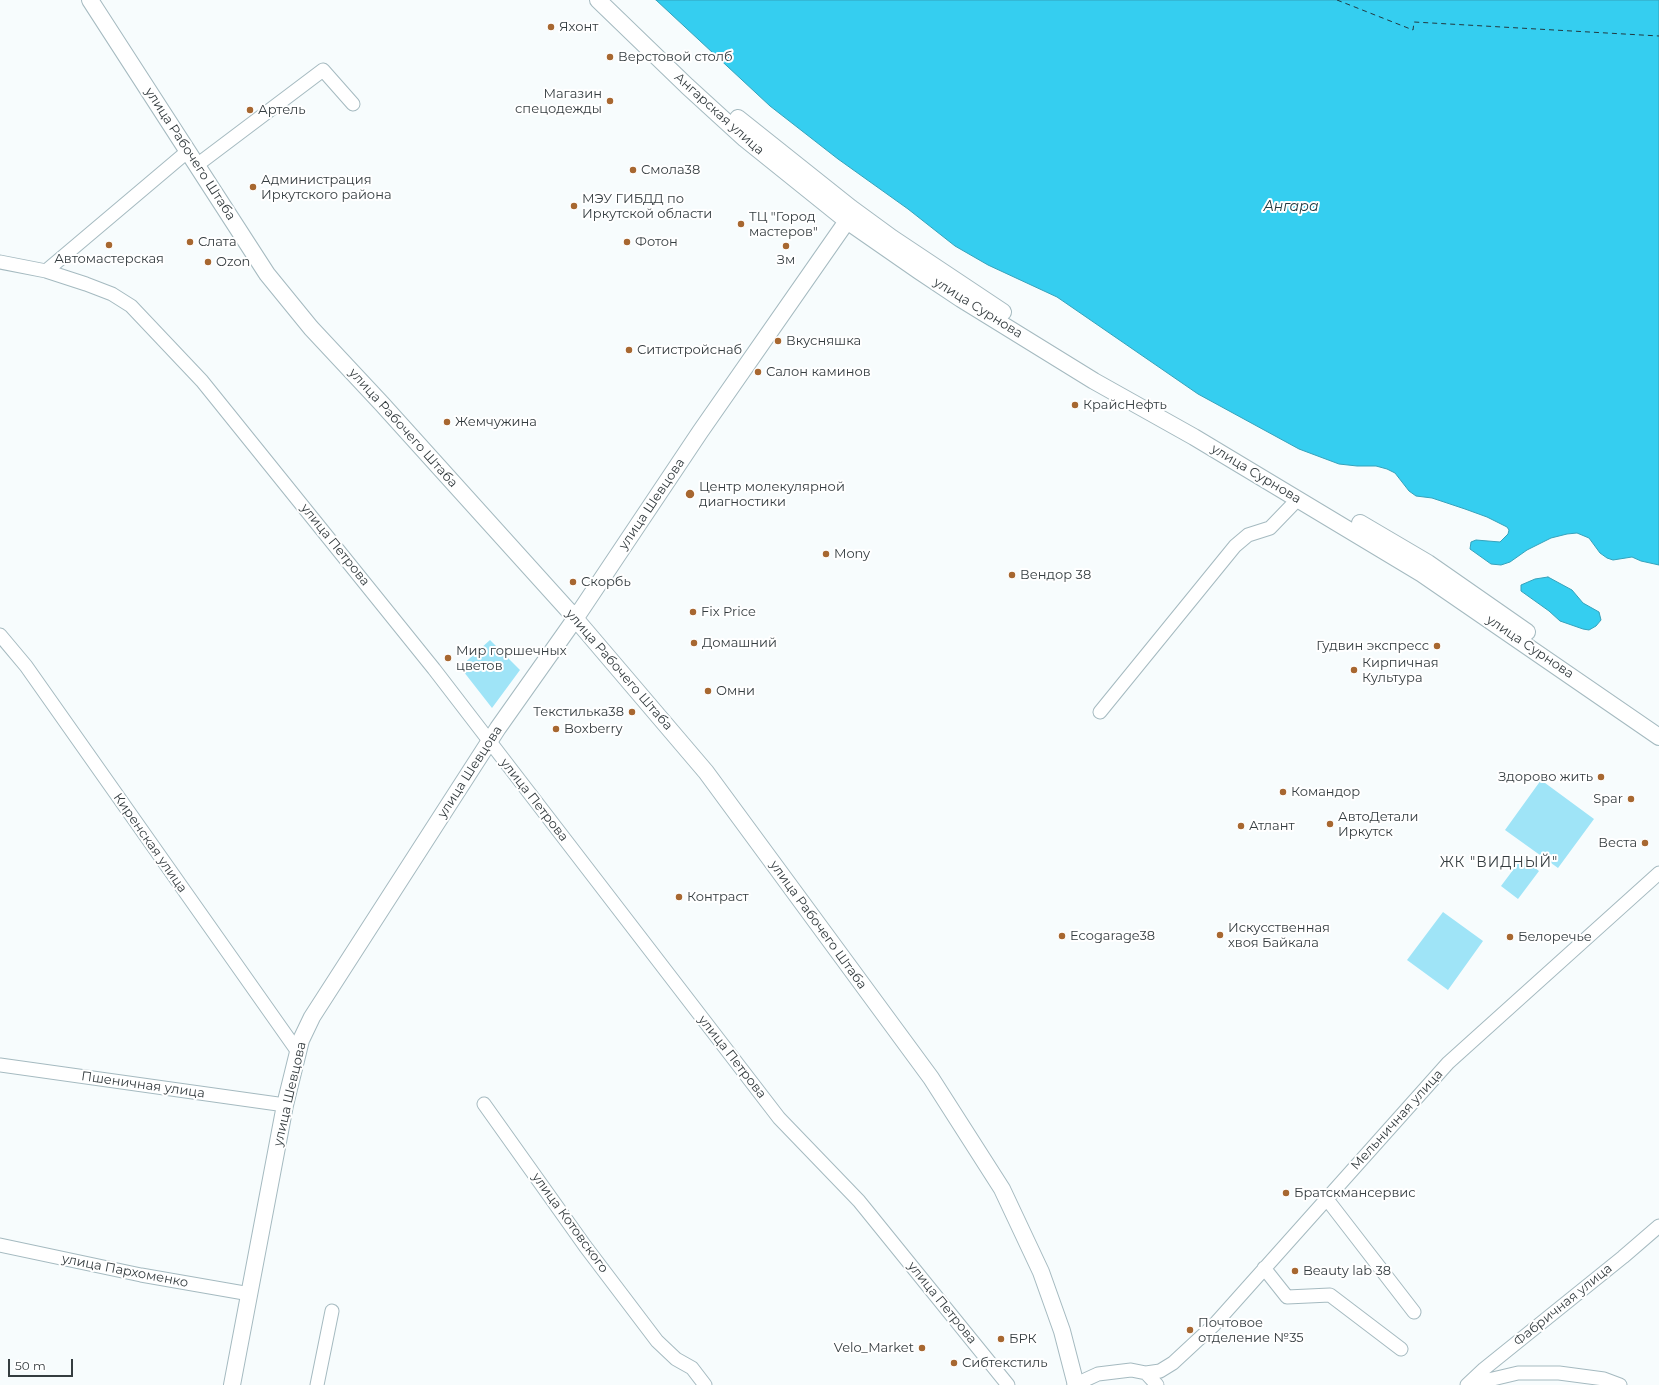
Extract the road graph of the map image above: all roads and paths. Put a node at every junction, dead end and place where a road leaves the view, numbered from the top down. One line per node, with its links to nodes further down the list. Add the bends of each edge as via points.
1 (90, 0): 5 (main road, улица Рабочего Штаба)
2 (598, 0): 7 (main road, Ангарская улица, via 745,139)
3 (612, 0): 7 (main road, Ангарская улица, via 694,79)
4 (353, 104): 6 (street, via 323,70)
5 (188, 151): 6 (main road, улица Рабочего Штаба); 9 (street)
6 (197, 165): 11 (main road, улица Рабочего Штаба, via 267,274 311,328)
7 (849, 214): 10 (main road, улица Сурнова, via 961,299 1094,381); 11 (main road, улица Шевцова); 14 (main road, улица Сурнова, via 1071,355 1428,563)
8 (0, 262): 9 (street, улица Петрова)
9 (46, 271): 16 (street, улица Петрова, via 112,294 131,306 159,334 202,381 276,471)
10 (1298, 499): 13 (street, via 1270,528 1248,535 1235,546); 15 (main road, улица Сурнова, via 1430,579)
11 (575, 619): 16 (main road, улица Шевцова); 35 (main road, улица Рабочего Штаба, via 706,772 931,1078 1002,1189 1041,1272 1062,1331)
12 (0, 635): 18 (street, Киренская улица, via 26,666)
13 (1100, 712)
14 (1659, 724)
15 (1659, 737)
16 (489, 741): 18 (main road, улица Шевцова, via 312,1017); 34 (street, улица Петрова, via 779,1118 859,1201)
17 (1659, 873): 22 (street, Мельничная улица, via 1448,1063)
18 (298, 1052): 21 (main road, улица Шевцова)
19 (0, 1065): 21 (street, Пшеничная улица)
20 (484, 1104): 33 (street, улица Котовского, via 656,1341 676,1359 692,1368)
21 (285, 1105): 26 (main road, улица Шевцова)
22 (1326, 1198): 25 (street, Мельничная улица); 28 (street)
23 (1659, 1226): 37 (street, Фабричная улица)
24 (0, 1245): 26 (street, улица Пархоменко, via 141,1275)
25 (1264, 1268): 29 (street, via 1288,1297 1330,1295); 30 (street, Мельничная улица, via 1214,1325 1173,1363 1160,1372)
26 (250, 1294): 31 (main road, улица Шевцова)
27 (332, 1311): 32 (street)
28 (1414, 1312)
29 (1401, 1349)
30 (1146, 1373): 35 (street, via 1131,1370 1098,1374); 36 (street)
31 (232, 1385)
32 (318, 1385)
33 (704, 1385)
34 (1008, 1385)
35 (1075, 1385)
36 (1157, 1385)
37 (1467, 1385): 38 (street, via 1518,1372 1559,1373 1604,1379)
38 (1620, 1385)

